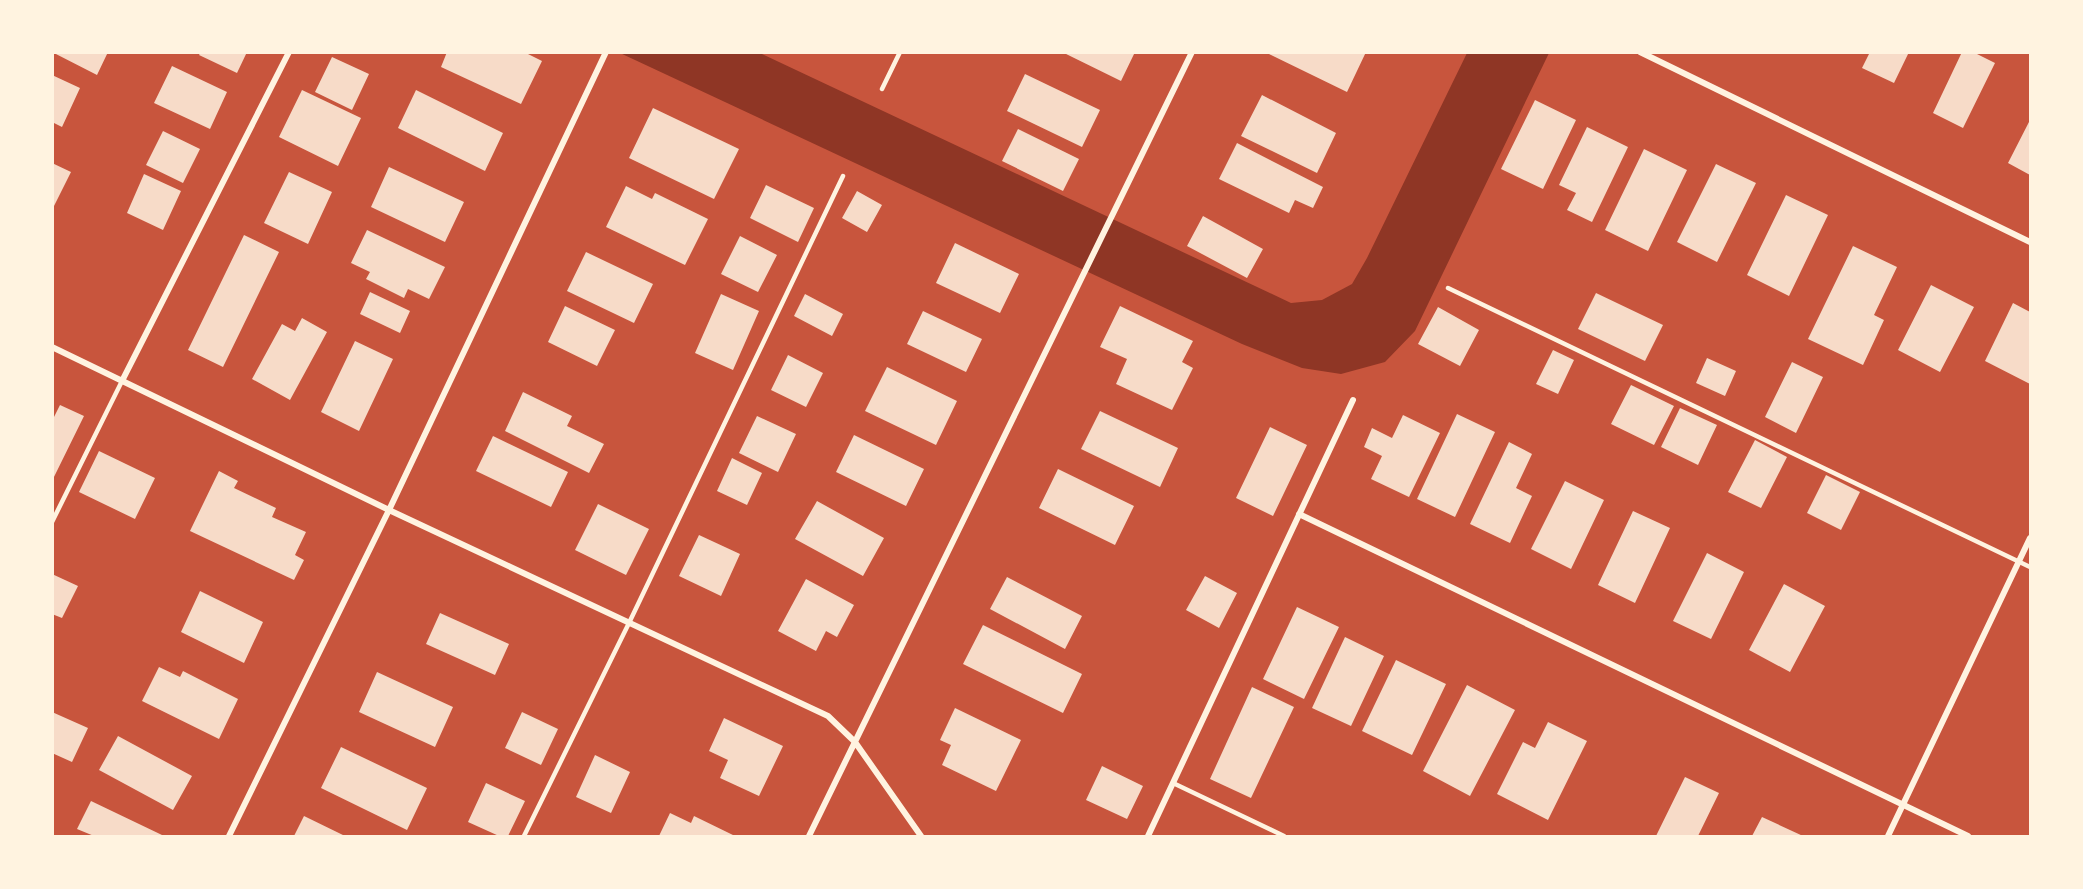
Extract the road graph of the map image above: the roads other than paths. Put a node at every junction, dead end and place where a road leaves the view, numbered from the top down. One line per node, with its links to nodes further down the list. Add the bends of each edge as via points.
1 (289, 52): 11 (street)
2 (606, 52): 13 (street)
3 (900, 52): 6 (lane)
4 (1192, 52): 20 (street)
5 (1640, 52): 8 (street)
6 (882, 89)
7 (843, 176): 19 (lane)
8 (2031, 242)
9 (1448, 288): 17 (lane)
10 (52, 347): 11 (street)
11 (122, 381): 13 (street); 15 (lane)
12 (1353, 400): 14 (street)
13 (389, 510): 19 (street); 23 (street)
14 (1299, 514): 21 (street); 22 (street)
15 (52, 522)
16 (2031, 538): 17 (street)
17 (2019, 562): 18 (lane); 22 (street)
18 (2031, 567)
19 (629, 622): 20 (street, via 828,716); 24 (lane)
20 (855, 742): 25 (street); 26 (street)
21 (1173, 783): 27 (street); 28 (lane)
22 (1903, 805): 29 (street); 30 (street)
23 (229, 837)
24 (524, 837)
25 (809, 837)
26 (921, 837)
27 (1148, 837)
28 (1284, 837)
29 (1888, 837)
30 (1968, 837)

